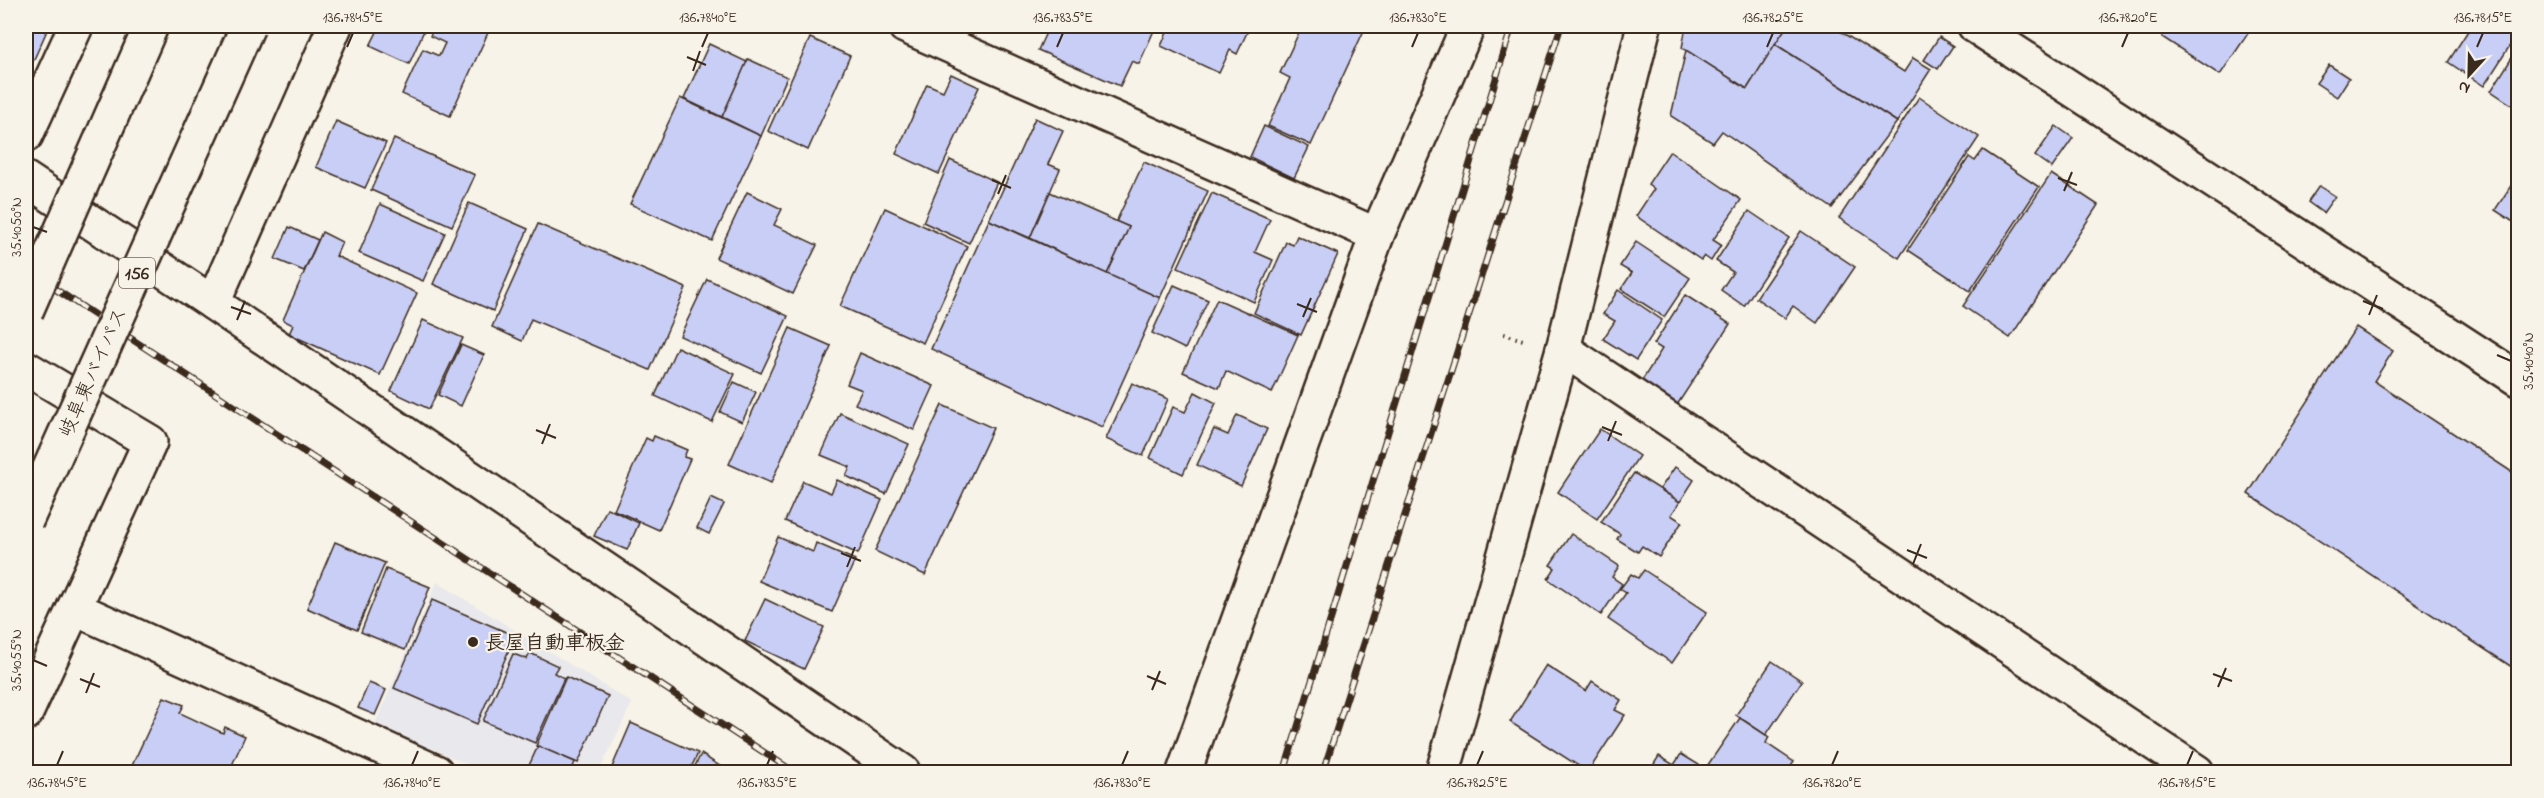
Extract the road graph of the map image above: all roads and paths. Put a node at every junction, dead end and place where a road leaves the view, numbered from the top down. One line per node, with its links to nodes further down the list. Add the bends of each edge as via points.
1 (76, 26): 9 (main road)
2 (152, 26): 13 (main road, bridge)
3 (248, 26): 17 (main road, 岐阜東バイパス / 156, bridge)
4 (336, 26): 12 (main road)
5 (904, 26): 11 (main road)
6 (1468, 26): 11 (main road)
7 (1644, 26): 14 (main road)
8 (1975, 26): 16 (main road)
9 (26, 135)
10 (26, 179): 12 (main road)
11 (1377, 236): 22 (main road)
12 (213, 303): 21 (main road)
13 (26, 311)
14 (1563, 349): 23 (main road); 24 (main road)
15 (26, 368): 18 (main road, via 150,442)
16 (2518, 379)
17 (26, 521)
18 (74, 608): 19 (main road); 20 (main road)
19 (26, 714)
20 (436, 772)
21 (903, 772)
22 (1184, 772)
23 (1443, 772)
24 (2197, 772)

